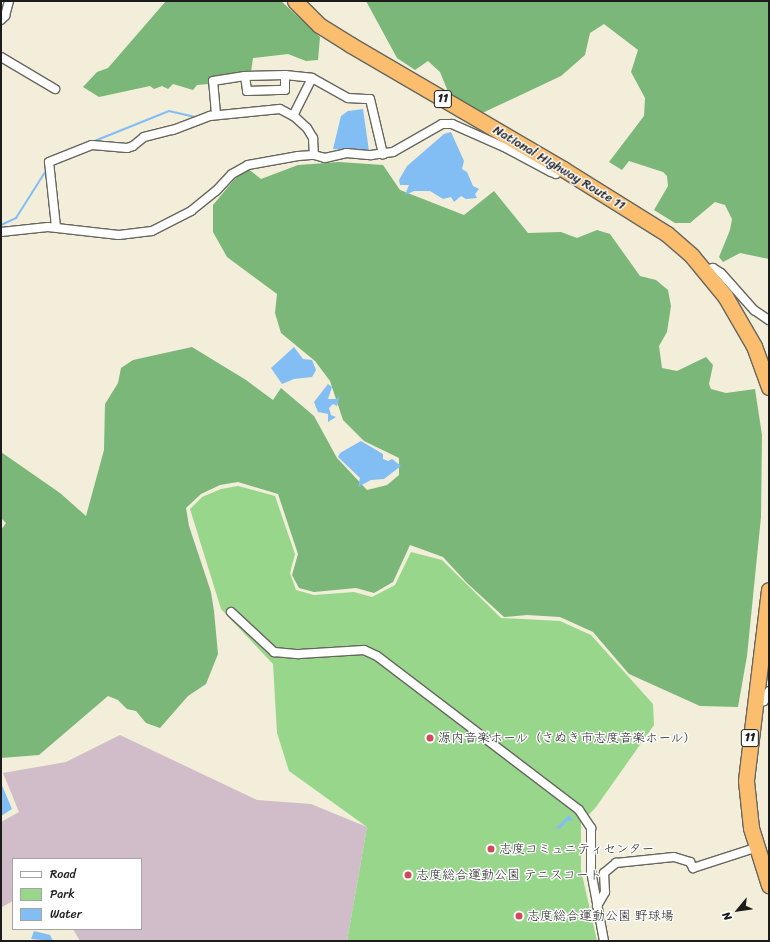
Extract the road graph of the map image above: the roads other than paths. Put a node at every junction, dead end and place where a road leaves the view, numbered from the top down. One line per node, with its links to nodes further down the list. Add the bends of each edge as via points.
1 (9, 1): 3 (street, via 5,16)
2 (295, 1): 13 (highway, National Highway Route 11 / 11, via 319,25)
3 (1, 20)
4 (1, 57): 8 (street)
5 (285, 75): 6 (street); 6 (street, via 285,90 247,91); 7 (street)
6 (245, 76): 9 (street, via 213,81)
7 (312, 78): 10 (street); 11 (street, via 348,98 370,99)
8 (55, 89)
9 (216, 114): 10 (street, via 280,109); 14 (street, via 173,130 144,136 127,148 92,145 49,162)
10 (293, 116): 12 (street, via 313,138)
11 (382, 154): 12 (street, via 346,153 325,158); 13 (street, via 393,152 442,124 452,124 551,172 556,174)
12 (314, 156): 14 (street, via 298,156 239,169 191,211 152,231 119,235)
13 (563, 169): 16 (highway, National Highway Route 11 / 11, via 667,234)
14 (56, 227): 15 (street)
15 (1, 232)
16 (705, 270): 17 (street, via 713,268 721,273 754,310); 18 (highway, National Highway Route 11 / 11, via 739,318 754,346)
17 (769, 320)
18 (769, 387)
19 (769, 590): 22 (highway, 11)
20 (231, 612): 25 (street, via 274,652 281,654 364,650 377,656 579,810 591,828 590,866)
21 (769, 691): 22 (street, via 764,701)
22 (754, 704): 23 (highway, 11, via 746,781)
23 (755, 848): 24 (highway, 11); 25 (street, via 693,868 690,862 674,857 616,863 604,873 605,892)
24 (769, 885)
25 (598, 906): 26 (street)
26 (604, 941)

